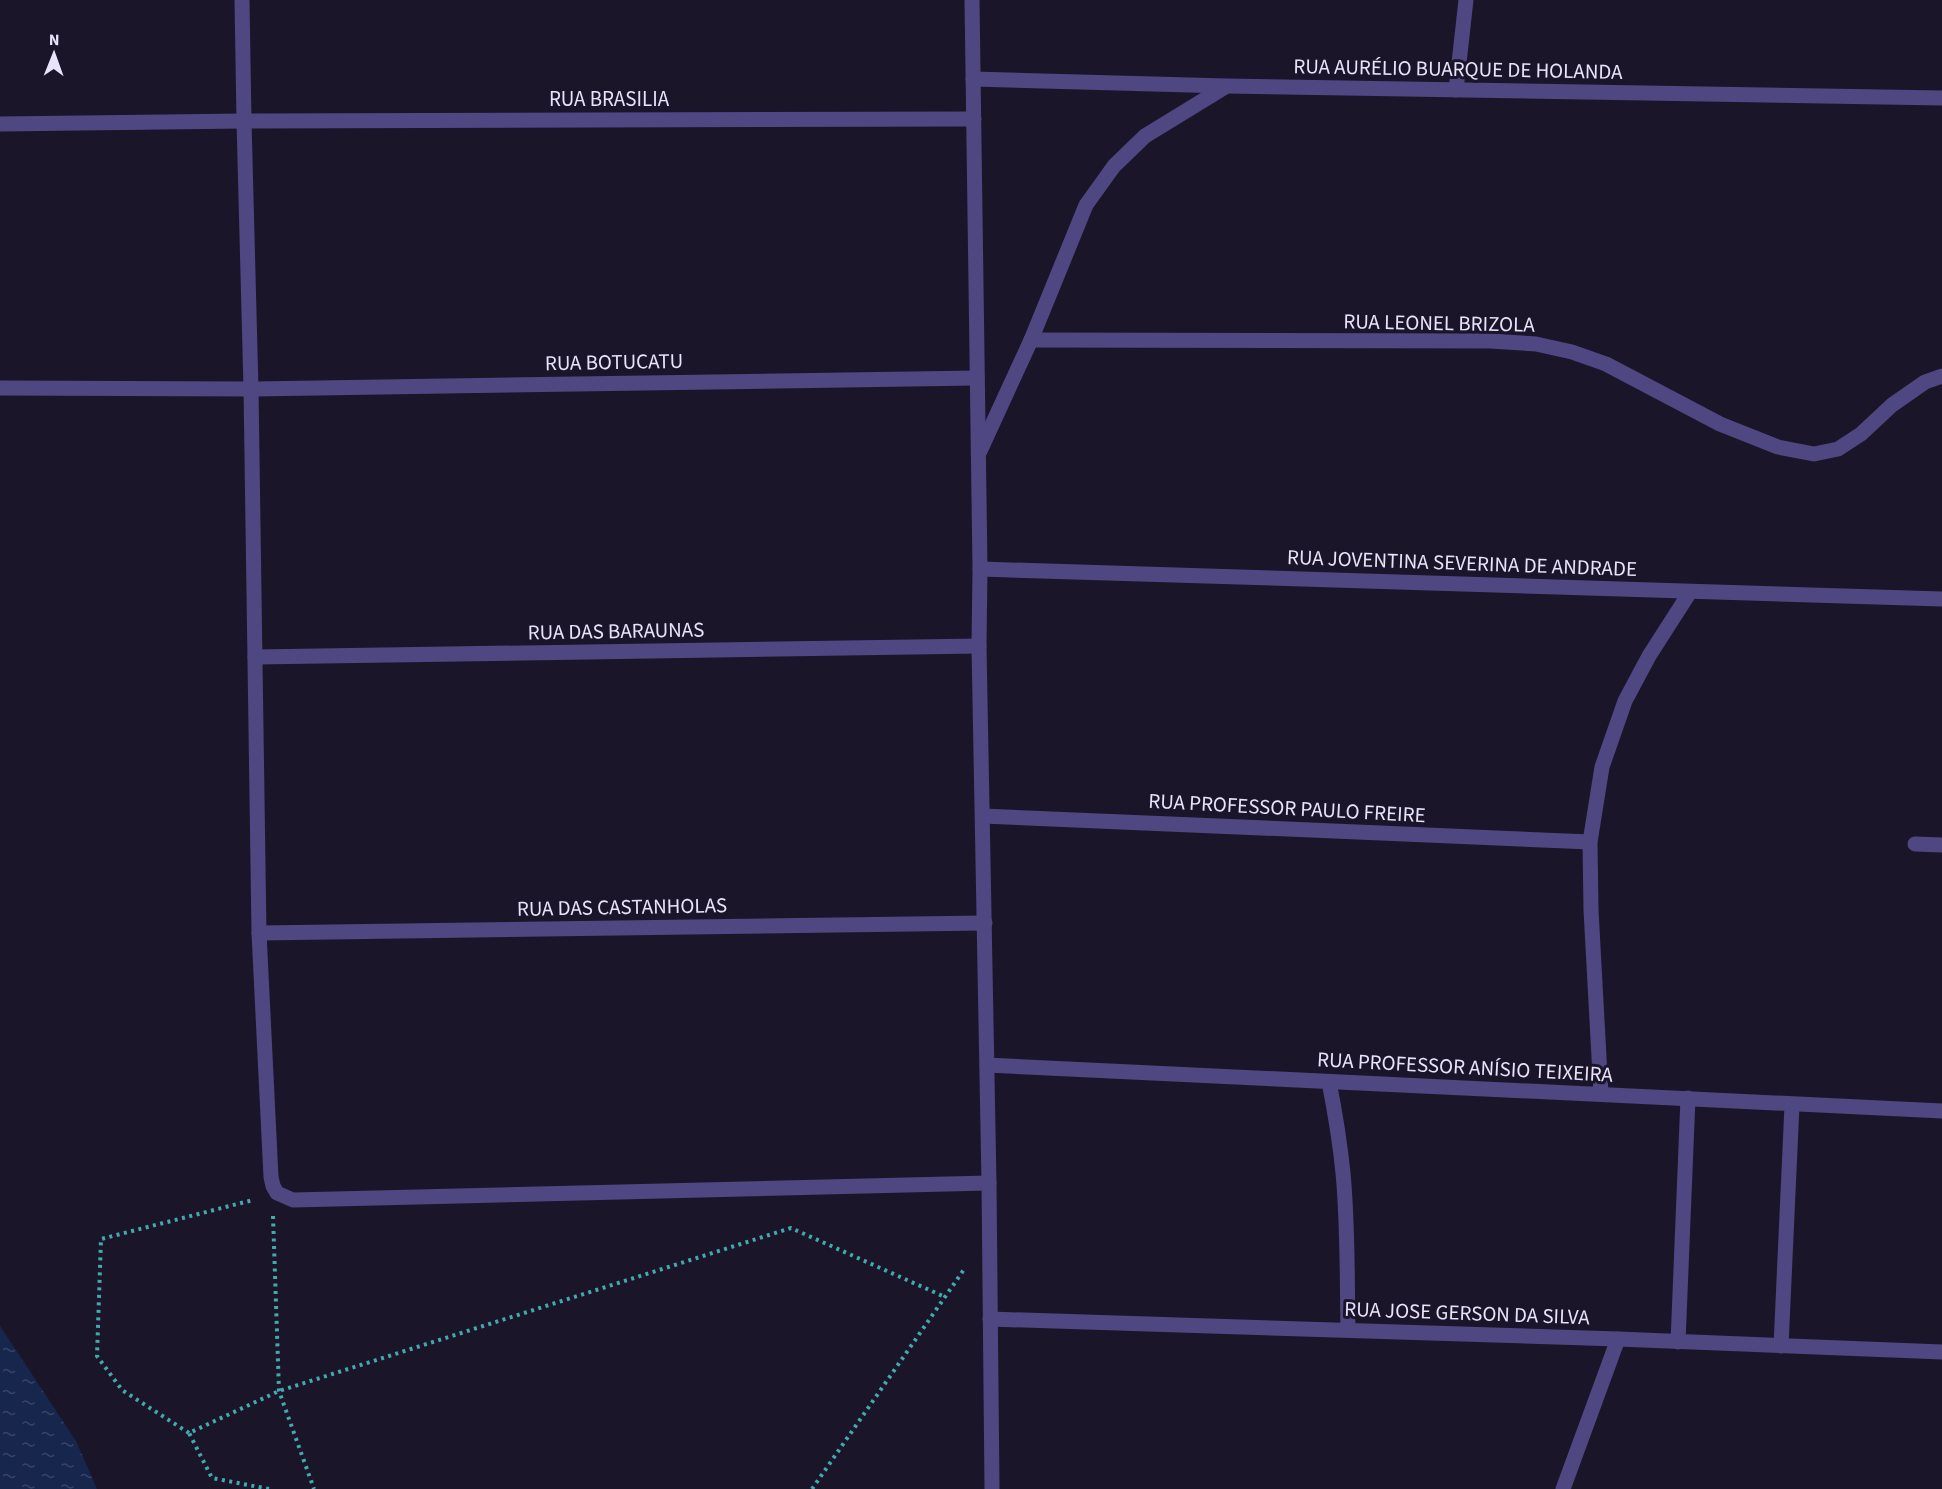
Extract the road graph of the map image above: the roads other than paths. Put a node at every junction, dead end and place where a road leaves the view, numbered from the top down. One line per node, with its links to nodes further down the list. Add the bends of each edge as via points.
1 (242, 0): 9 (street)
2 (972, 0): 4 (street)
3 (1466, 0): 6 (street)
4 (974, 79): 5 (street, RUA AURÉLIO BUARQUE DE HOLANDA); 8 (street)
5 (1226, 86): 6 (street, RUA AURÉLIO BUARQUE DE HOLANDA); 11 (street, via 1145,136 1114,166 1086,205)
6 (1456, 90): 7 (street, RUA AURÉLIO BUARQUE DE HOLANDA)
7 (1942, 98)
8 (974, 119): 9 (street, RUA BRASILIA); 13 (street)
9 (244, 121): 10 (street, RUA BRASILIA); 15 (street)
10 (0, 124)
11 (1031, 340): 12 (street, RUA LEONEL BRIZOLA, via 1536,344 1606,364 1720,424 1778,447 1814,454 1838,449 1892,405 1925,382); 16 (street)
12 (1942, 376)
13 (977, 378): 15 (street, RUA BOTUCATU); 16 (street)
14 (0, 388): 15 (street, RUA BOTUCATU)
15 (251, 389): 21 (street)
16 (978, 453): 17 (street)
17 (980, 569): 18 (street, RUA JOVENTINA SEVERINA DE ANDRADE); 20 (street)
18 (1690, 592): 19 (street, RUA JOVENTINA SEVERINA DE ANDRADE); 23 (street, via 1625,701 1602,767)
19 (1942, 599)
20 (979, 646): 21 (street, RUA DAS BARAUNAS); 22 (street)
21 (255, 657): 27 (street)
22 (983, 816): 23 (street, RUA PROFESSOR PAULO FREIRE); 26 (street)
23 (1590, 842): 30 (street)
24 (1915, 844): 25 (street)
25 (1942, 845)
26 (985, 923): 27 (street, RUA DAS CASTANHOLAS); 28 (street)
27 (259, 933): 34 (street, via 271,1177 277,1193 293,1200)
28 (987, 1065): 29 (street, RUA PROFESSOR ANÍSIO TEIXEIRA); 34 (street)
29 (1329, 1082): 30 (street, RUA PROFESSOR ANÍSIO TEIXEIRA); 36 (street, via 1343,1174)
30 (1601, 1094): 31 (street, RUA PROFESSOR ANÍSIO TEIXEIRA)
31 (1688, 1098): 32 (street, RUA PROFESSOR ANÍSIO TEIXEIRA); 38 (street)
32 (1792, 1105): 33 (street, RUA PROFESSOR ANÍSIO TEIXEIRA); 39 (street)
33 (1942, 1111)
34 (989, 1183): 35 (street)
35 (990, 1318): 36 (street, RUA JOSE GERSON DA SILVA); 41 (street)
36 (1348, 1330): 37 (street, RUA JOSE GERSON DA SILVA)
37 (1618, 1339): 38 (street, RUA JOSE GERSON DA SILVA); 42 (street)
38 (1678, 1342): 39 (street, RUA JOSE GERSON DA SILVA)
39 (1781, 1346): 40 (street, RUA JOSE GERSON DA SILVA)
40 (1942, 1352)
41 (992, 1489)
42 (1563, 1489)

